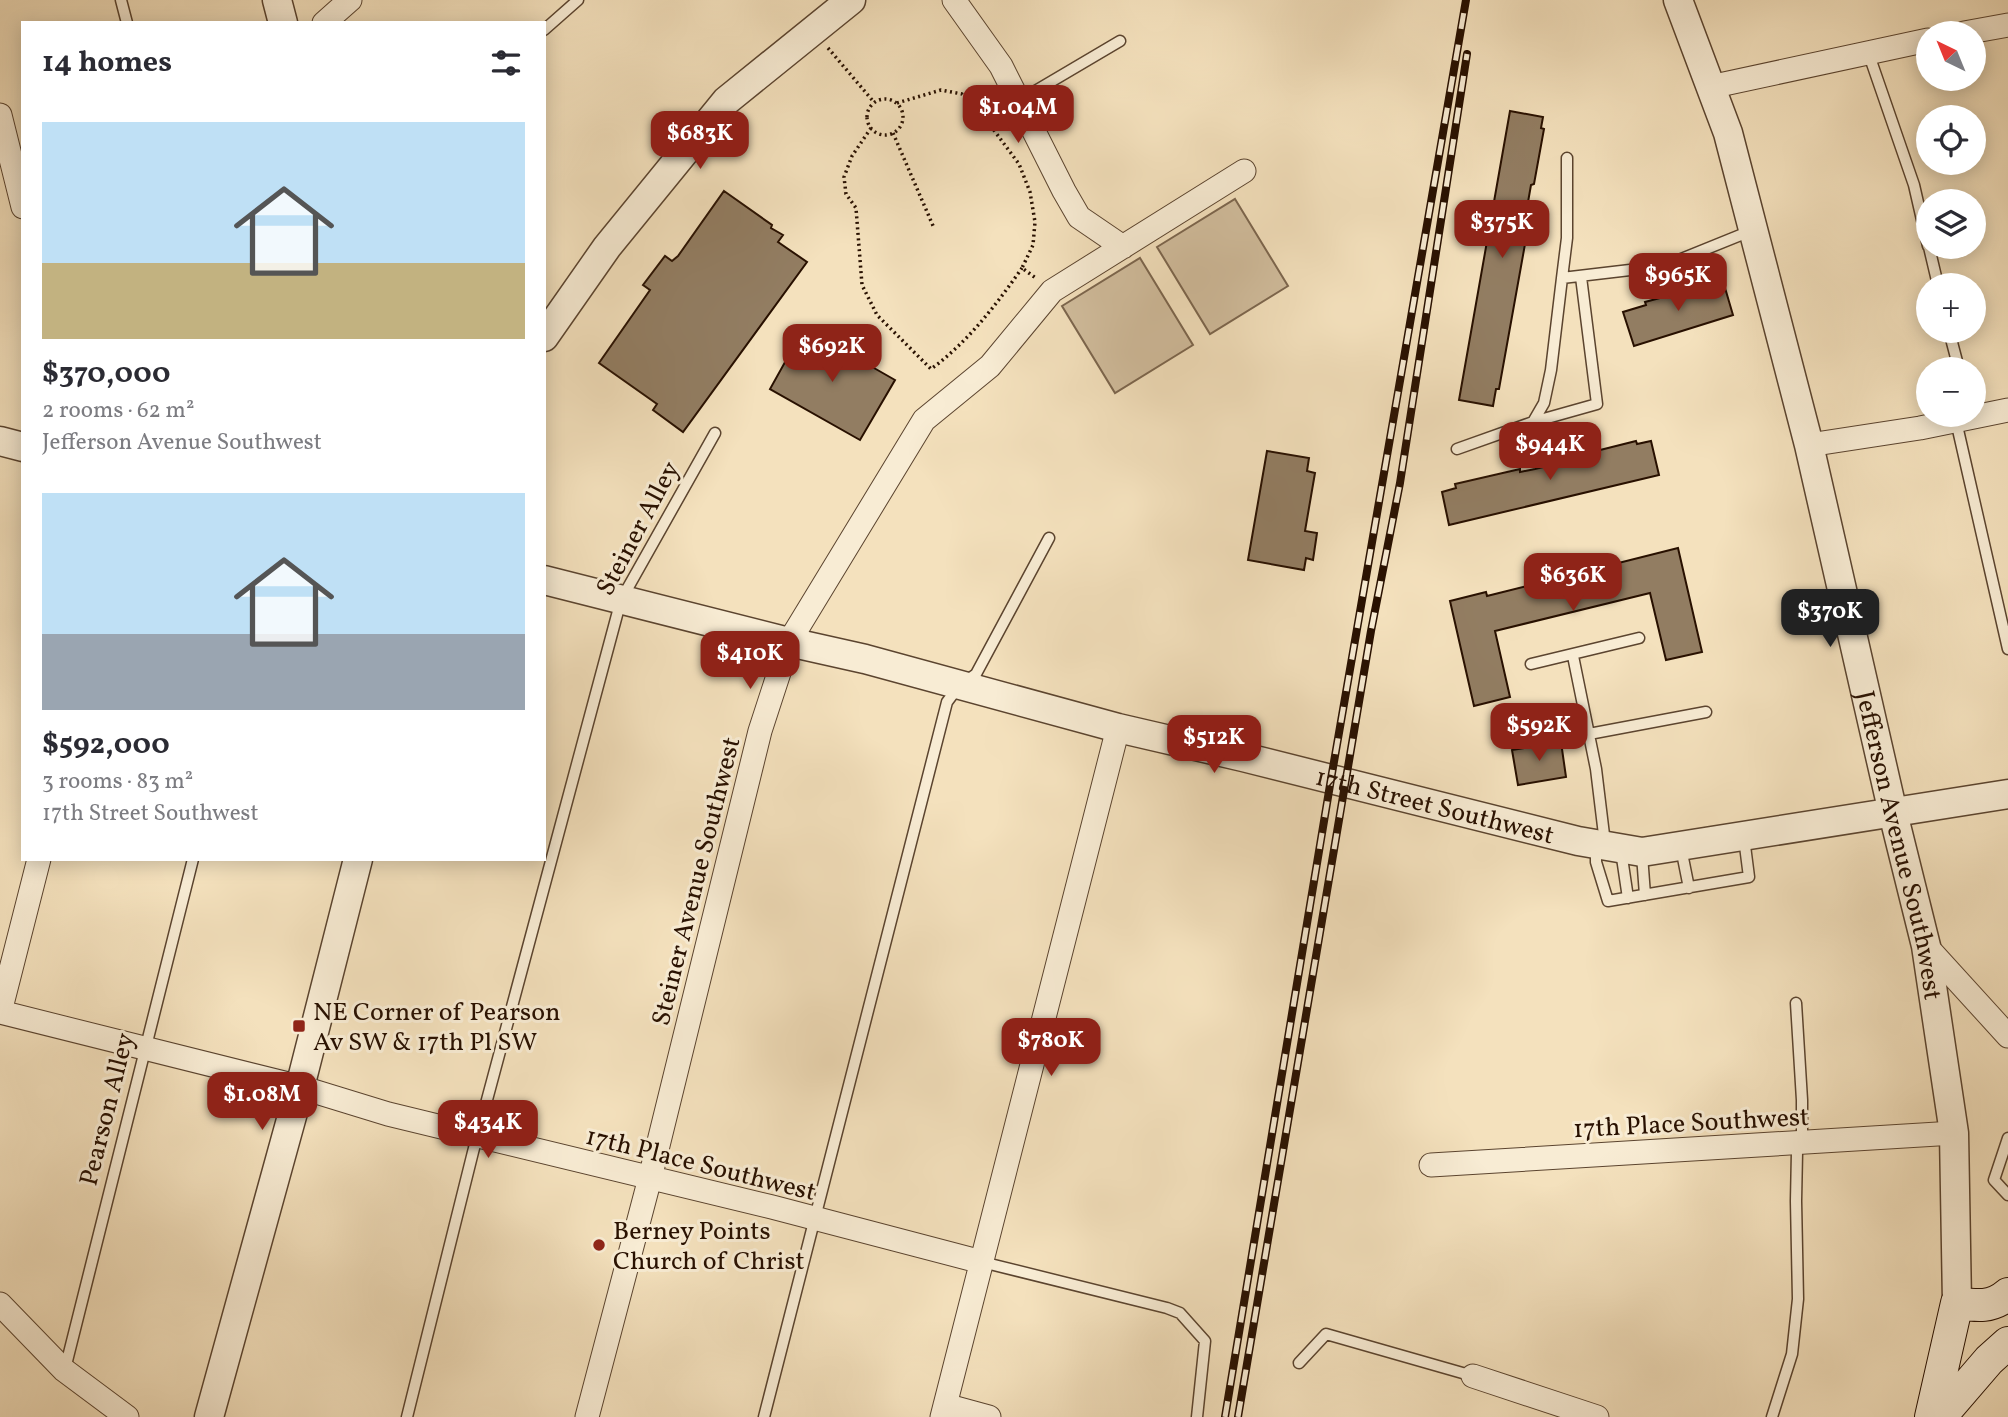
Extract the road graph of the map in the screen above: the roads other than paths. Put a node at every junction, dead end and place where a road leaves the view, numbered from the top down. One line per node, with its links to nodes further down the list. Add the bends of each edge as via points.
1 (121, 0): 8 (lane)
2 (277, 0): 9 (street)
3 (350, 0): 10 (street)
4 (578, 0): 12 (lane)
5 (851, 0): 28 (street, via 726,101 607,247)
6 (954, 0): 18 (street)
7 (1678, 0): 17 (street, Jefferson Avenue Southwest)
8 (126, 21)
9 (282, 21)
10 (326, 21)
11 (2008, 24): 13 (street)
12 (546, 28)
13 (1986, 28)
14 (1120, 41): 18 (lane)
15 (1916, 42): 16 (street)
16 (1868, 52): 17 (street); 22 (lane)
17 (1710, 87): 24 (street, Jefferson Avenue Southwest, via 1728,133)
18 (1020, 100): 25 (street, via 1079,216)
19 (0, 115): 23 (street)
20 (1567, 158): 27 (lane)
21 (1244, 171): 25 (street, Steiner Avenue Southwest)
22 (1916, 193)
23 (21, 198)
24 (1753, 230): 26 (lane, via 1664,265); 36 (street, Jefferson Avenue Southwest)
25 (1123, 247): 43 (street, Steiner Avenue Southwest, via 1052,291 990,366 924,420)
26 (1581, 277): 27 (lane); 31 (lane, via 1597,404)
27 (1562, 278): 31 (lane, via 1551,370 1544,403)
28 (546, 334)
29 (2008, 411): 30 (street)
30 (1986, 415)
31 (1533, 422): 38 (lane)
32 (1916, 426): 36 (street)
33 (1967, 427): 44 (lane)
34 (715, 433): 41 (lane, Steiner Alley)
35 (0, 441): 37 (street)
36 (1809, 445): 52 (street, Jefferson Avenue Southwest)
37 (21, 446)
38 (1457, 449)
39 (1049, 538): 47 (lane, via 976,674)
40 (546, 581): 41 (street, 17th Street Southwest)
41 (621, 600): 43 (street, 17th Street Southwest); 69 (lane, Steiner Alley)
42 (1639, 638): 45 (lane)
43 (789, 642): 47 (street, 17th Street Southwest); 73 (street, Steiner Avenue Southwest, via 760,731)
44 (2008, 649)
45 (1573, 656): 46 (lane); 50 (lane)
46 (1531, 664)
47 (959, 686): 49 (street, 17th Street Southwest); 75 (lane, via 947,702)
48 (1706, 712): 50 (lane)
49 (1118, 728): 55 (street, 17th Street Southwest); 76 (street)
50 (1589, 734): 55 (lane)
51 (2008, 794): 52 (street, 17th Street Southwest)
52 (1893, 813): 53 (street, 17th Street Southwest); 62 (street, Jefferson Avenue Southwest)
53 (1744, 836): 54 (street, 17th Street Southwest); 59 (lane, via 1749,877)
54 (1681, 846): 55 (street, 17th Street Southwest); 59 (lane)
55 (1616, 848): 60 (lane); 61 (lane); 61 (lane, via 1595,862 1608,901)
56 (38, 861): 64 (street)
57 (192, 861): 66 (lane, Pearson Alley)
58 (357, 861): 67 (street)
59 (1689, 888): 60 (lane)
60 (1645, 895): 61 (lane)
61 (1628, 898)
62 (1926, 946): 65 (street); 68 (street, Jefferson Avenue Southwest)
63 (1796, 1003): 71 (lane, via 1802,1100)
64 (0, 1012): 66 (street, 17th Place Southwest)
65 (2008, 1036)
66 (145, 1048): 67 (street, 17th Place Southwest); 82 (lane, Pearson Alley)
67 (300, 1087): 69 (street, 17th Place Southwest); 86 (street)
68 (1954, 1133): 71 (street, 17th Place Southwest); 78 (street, Jefferson Avenue Southwest)
69 (478, 1135): 73 (street, 17th Place Southwest); 87 (lane, Steiner Alley)
70 (2008, 1138): 74 (lane, via 1994,1180)
71 (1799, 1144): 72 (street, 17th Place Southwest); 93 (lane, via 1798,1299 1792,1354)
72 (1431, 1165)
73 (650, 1178): 75 (street, 17th Place Southwest); 88 (street, Steiner Avenue Southwest)
74 (2006, 1191)
75 (816, 1220): 76 (street, 17th Place Southwest); 89 (lane)
76 (982, 1262): 84 (street); 91 (lane, via 1180,1313 1205,1340)
77 (2008, 1294): 78 (main road, via 1981,1307)
78 (1957, 1303): 94 (main road, Jefferson Avenue Southwest)
79 (0, 1304): 82 (street)
80 (2008, 1343): 95 (main road)
81 (1300, 1363): 83 (lane, via 1326,1334)
82 (64, 1370): 85 (street)
83 (1473, 1376): 92 (street)
84 (943, 1411): 90 (street)
85 (127, 1417)
86 (209, 1417)
87 (407, 1417)
88 (587, 1417)
89 (764, 1417)
90 (989, 1417)
91 (1197, 1417)
92 (1597, 1417)
93 (1772, 1417)
94 (1931, 1417)
95 (1940, 1417)

